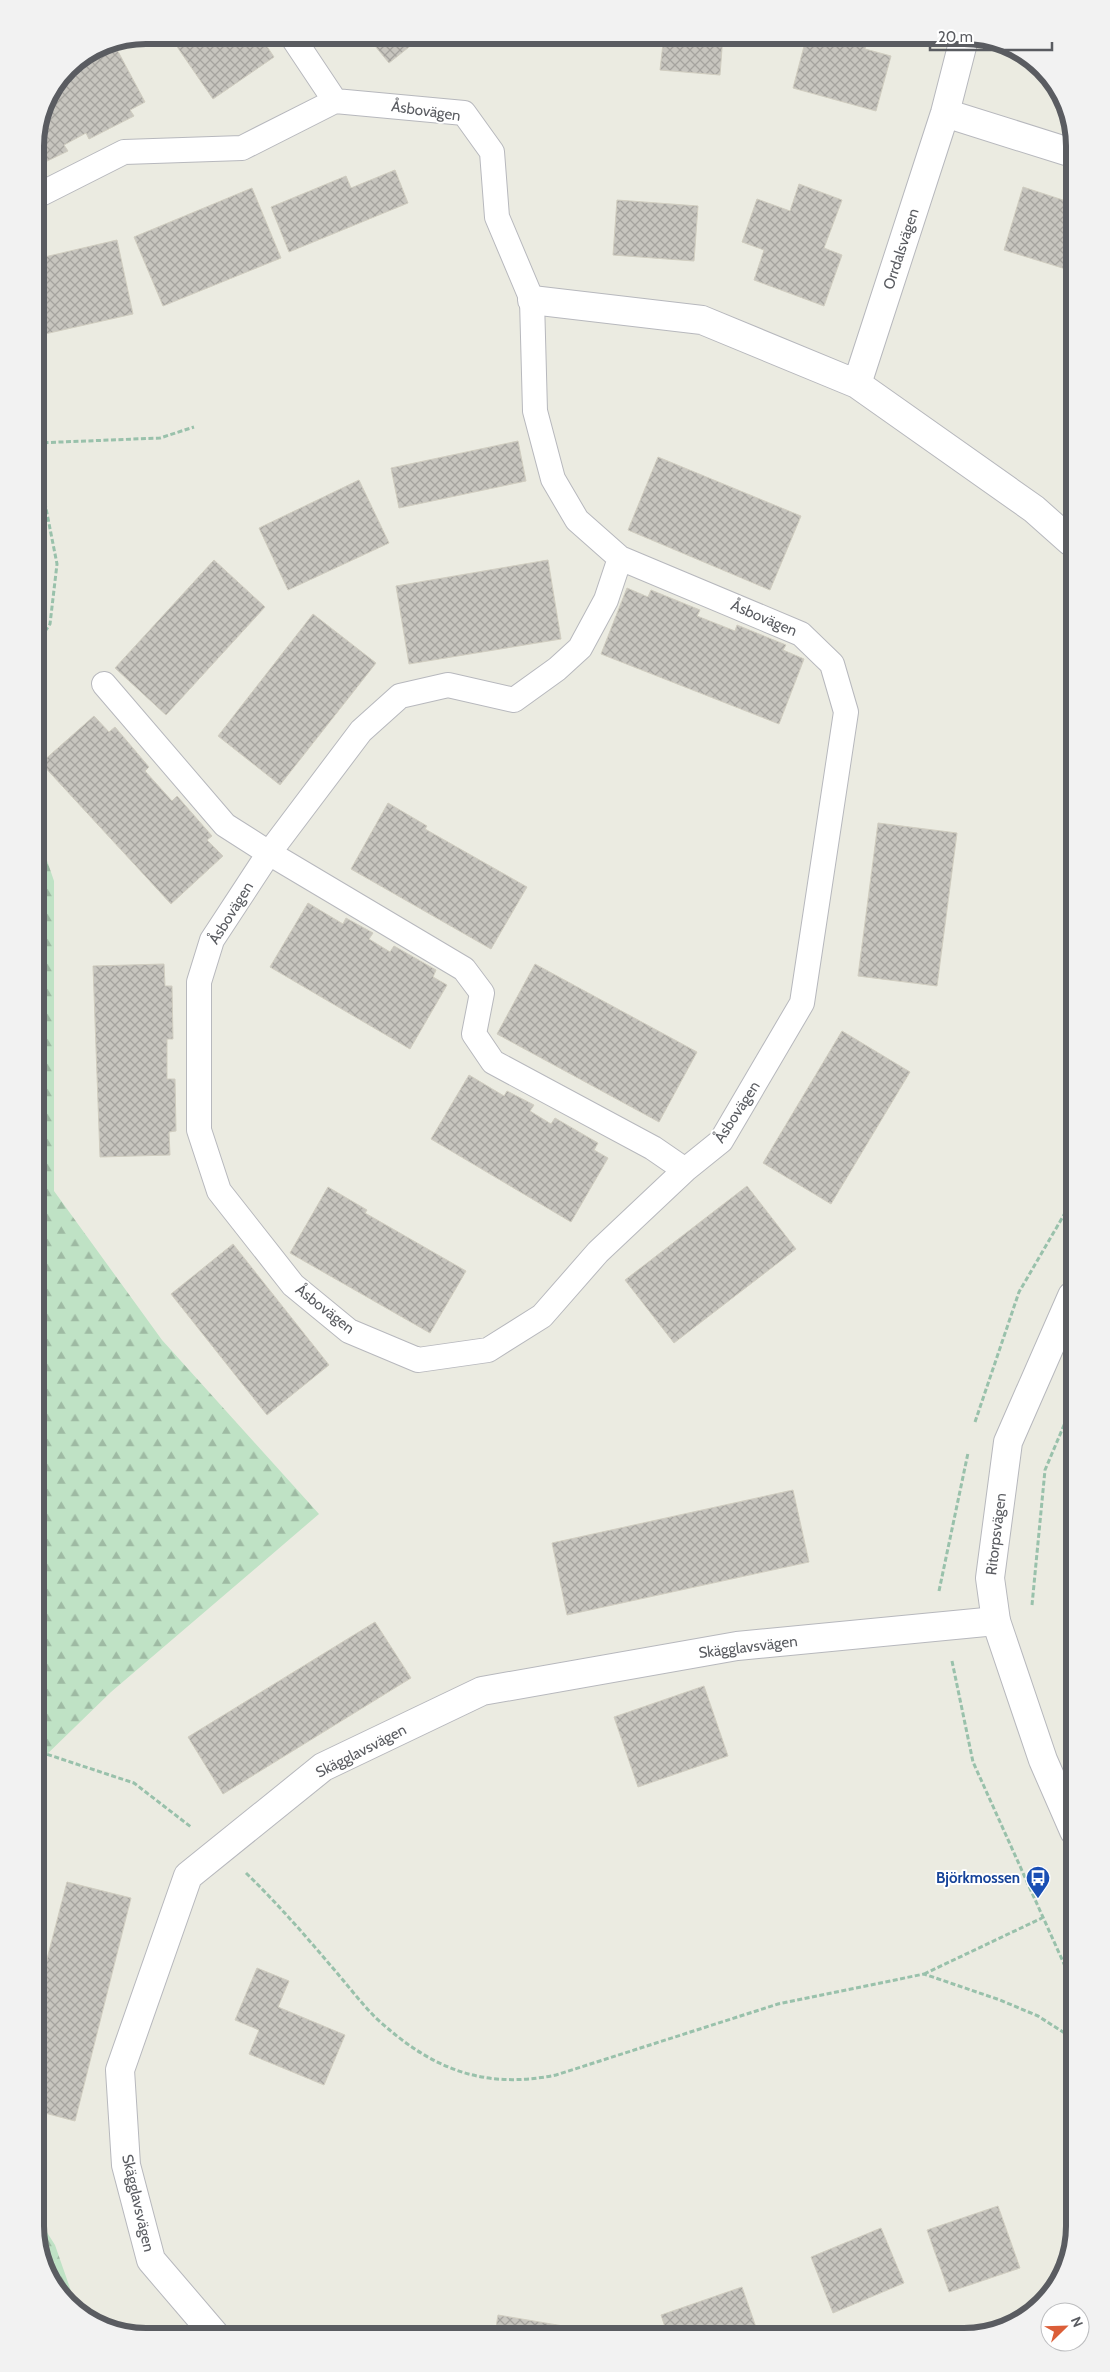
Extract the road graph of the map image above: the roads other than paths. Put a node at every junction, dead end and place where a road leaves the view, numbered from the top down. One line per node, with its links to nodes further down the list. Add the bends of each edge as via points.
1 (297, 44): 3 (lane)
2 (963, 44): 4 (street, Orrdalsvägen)
3 (335, 101): 6 (lane, via 242,148 124,152); 7 (lane, Åsbovägen, via 464,113 492,152 497,217)
4 (945, 113): 5 (street); 8 (street, Orrdalsvägen)
5 (1066, 151)
6 (44, 192)
7 (532, 300): 8 (street, via 702,320); 10 (lane, Åsbovägen, via 535,411 553,479 577,520)
8 (857, 384): 9 (street, via 1034,509)
9 (1066, 537)
10 (620, 558): 12 (lane, Åsbovägen, via 606,600 580,648 557,669 514,700 448,685 400,696 361,731); 13 (lane, Åsbovägen, via 802,634 832,664 846,712 802,1003 721,1141)
11 (104, 684): 12 (lane, via 225,824)
12 (269, 853): 13 (lane, via 464,969 482,993 474,1034 493,1062 653,1148); 13 (lane, Åsbovägen, via 212,940 199,982 199,1130 219,1191 293,1285 349,1331 418,1360 488,1350 542,1316 598,1252)
13 (684, 1170)
14 (1066, 1310): 15 (street, Ritorpsvägen, via 1008,1442 990,1578)
15 (996, 1621): 16 (street, Ritorpsvägen, via 1043,1760); 17 (street, Skägglavsvägen, via 736,1646 482,1691 323,1767 188,1876 120,2070 126,2165 151,2260)
16 (1066, 1813)
17 (209, 2328)

